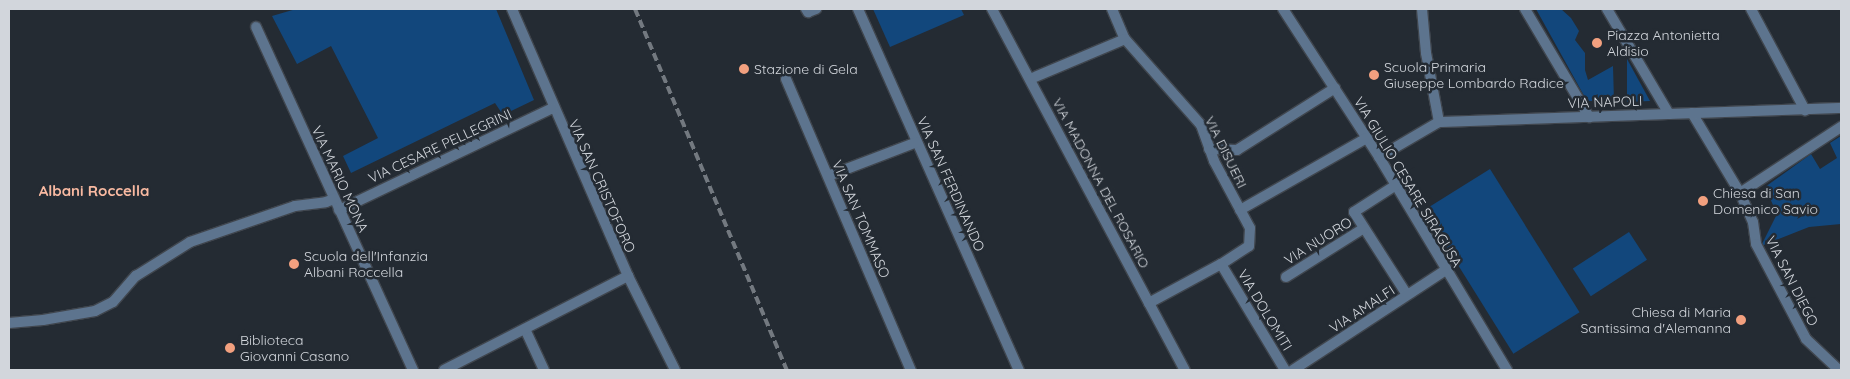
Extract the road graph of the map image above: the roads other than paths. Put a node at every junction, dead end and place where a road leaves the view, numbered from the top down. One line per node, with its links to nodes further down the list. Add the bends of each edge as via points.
1 (512, 9): 17 (street, VIA SAN CRISTOFORO)
2 (806, 9): 3 (street, via 808,12)
3 (816, 9)
4 (858, 9): 26 (street, VIA SAN FERDINANDO)
5 (992, 9): 15 (street, VIA MADONNA DEL ROSARIO)
6 (1112, 9): 13 (street, VIA DISUERI)
7 (1283, 9): 16 (street, VIA GIULIO CESARE SIRAGUSA)
8 (1422, 9): 23 (street, via 1426,53)
9 (1525, 9): 22 (street)
10 (1608, 9): 21 (street)
11 (1751, 9): 19 (street)
12 (256, 27): 32 (street, VIA MARIO MONA)
13 (1125, 39): 15 (street); 27 (street, VIA DISUERI, via 1201,125)
14 (786, 79): 29 (street, VIA SAN TOMMASO)
15 (1030, 79): 41 (street, VIA MADONNA DEL ROSARIO)
16 (1334, 88): 25 (street, VIA GIULIO CESARE SIRAGUSA); 27 (street, via 1237,150)
17 (553, 108): 33 (street, VIA CESARE PELLEGRINI); 38 (street, VIA SAN CRISTOFORO)
18 (1841, 108): 19 (street, VIA NAPOLI)
19 (1805, 110): 20 (street, VIA NAPOLI)
20 (1692, 113): 21 (street, VIA NAPOLI); 31 (street, VIA SAN DIEGO)
21 (1669, 114): 22 (street, VIA NAPOLI)
22 (1589, 117): 23 (street, VIA NAPOLI)
23 (1439, 122): 28 (street, VIA NAPOLI)
24 (1841, 126): 31 (street)
25 (1367, 138): 28 (street, VIA GIULIO CESARE SIRAGUSA); 34 (street)
26 (917, 142): 29 (street); 49 (street, VIA SAN FERDINANDO)
27 (1209, 149): 34 (street, VIA DISUERI)
28 (1379, 157): 30 (street, VIA GIULIO CESARE SIRAGUSA)
29 (828, 176): 48 (street, VIA SAN TOMMASO)
30 (1396, 185): 35 (street, via 1354,212); 37 (street, VIA GIULIO CESARE SIRAGUSA)
31 (1740, 192): 54 (street, VIA SAN DIEGO, via 1753,222 1756,244 1806,339)
32 (334, 199): 33 (street, VIA MARIO MONA); 42 (street, via 295,206 190,242 136,276 113,302 95,311)
33 (338, 210): 44 (street, VIA MARIO MONA)
34 (1240, 210): 36 (street, VIA DISUERI, via 1250,228 1249,246)
35 (1364, 228): 39 (street, VIA NUORO); 40 (street)
36 (1221, 264): 41 (street, VIA DISUERI); 51 (street, VIA DOLOMITI)
37 (1446, 270): 40 (street, VIA AMALFI); 53 (street, VIA GIULIO CESARE SIRAGUSA)
38 (628, 276): 43 (street); 47 (street, VIA SAN CRISTOFORO)
39 (1286, 277)
40 (1407, 295): 52 (street, VIA AMALFI)
41 (1149, 303): 50 (street, VIA MADONNA DEL ROSARIO)
42 (9, 323)
43 (525, 329): 45 (street); 46 (street)
44 (413, 370)
45 (444, 370)
46 (544, 370)
47 (675, 370)
48 (911, 370)
49 (1019, 370)
50 (1185, 370)
51 (1285, 370)
52 (1293, 370)
53 (1507, 370)
54 (1839, 370)

